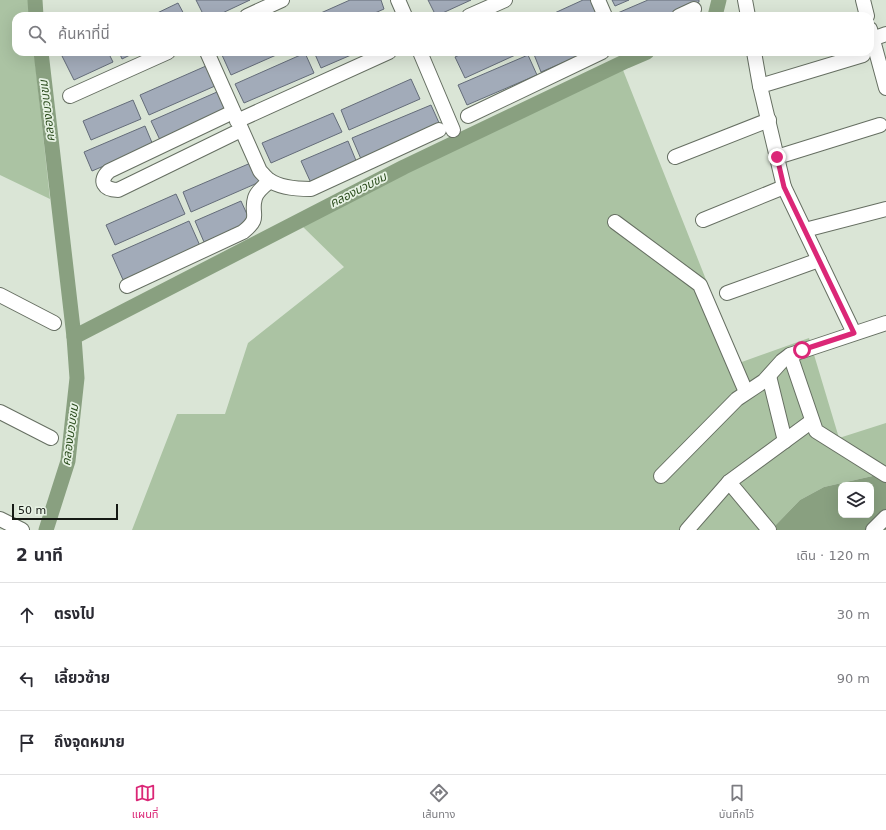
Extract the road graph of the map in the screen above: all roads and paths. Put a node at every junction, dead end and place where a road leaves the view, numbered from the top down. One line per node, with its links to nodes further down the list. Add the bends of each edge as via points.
1 (282, 0): 8 (street)
2 (398, 0): 9 (street)
3 (504, 0): 10 (street)
4 (598, 0): 11 (street)
5 (746, 0): 13 (street)
6 (863, 0): 14 (street)
7 (694, 9): 12 (street)
8 (256, 12)
9 (403, 12)
10 (478, 12)
11 (603, 12)
12 (688, 12)
13 (748, 12)
14 (866, 12)
15 (874, 34): 16 (street)
16 (886, 34)
17 (874, 45): 26 (street)
18 (159, 56): 27 (street)
19 (209, 56): 30 (street)
20 (380, 56): 30 (street)
21 (422, 56): 33 (street)
22 (594, 56): 28 (street)
23 (755, 56): 25 (street)
24 (863, 56): 25 (street)
25 (760, 86): 29 (street)
26 (886, 88)
27 (70, 96)
28 (468, 116)
29 (768, 120): 34 (street); 35 (street)
30 (237, 121): 30 (street, via 118,190 110,190 103,181 109,171); 36 (street, via 260,171)
31 (880, 125): 35 (street)
32 (439, 130): 36 (street, via 311,189 280,185)
33 (453, 130)
34 (675, 157)
35 (777, 157): 37 (street)
36 (270, 181): 43 (street, via 255,197 254,221 243,232)
37 (784, 187): 39 (street); 41 (street)
38 (886, 209): 41 (street)
39 (703, 220)
40 (615, 222): 51 (street, via 700,285)
41 (805, 230): 42 (street)
42 (819, 260): 44 (street); 48 (street)
43 (127, 286)
44 (727, 293)
45 (0, 295): 46 (street)
46 (54, 323)
47 (886, 323): 48 (street)
48 (854, 333): 49 (street)
49 (790, 355): 50 (street); 53 (street)
50 (769, 376): 51 (street); 55 (street)
51 (746, 392): 58 (street)
52 (0, 412): 54 (street)
53 (812, 421): 55 (street); 56 (street, via 816,431)
54 (51, 438)
55 (785, 441): 59 (street)
56 (880, 465): 57 (street)
57 (886, 475)
58 (660, 476)
59 (730, 482): 63 (street); 64 (street)
60 (886, 518): 65 (street)
61 (0, 519): 62 (street)
62 (22, 530)
63 (686, 530)
64 (769, 530)
65 (873, 530)

